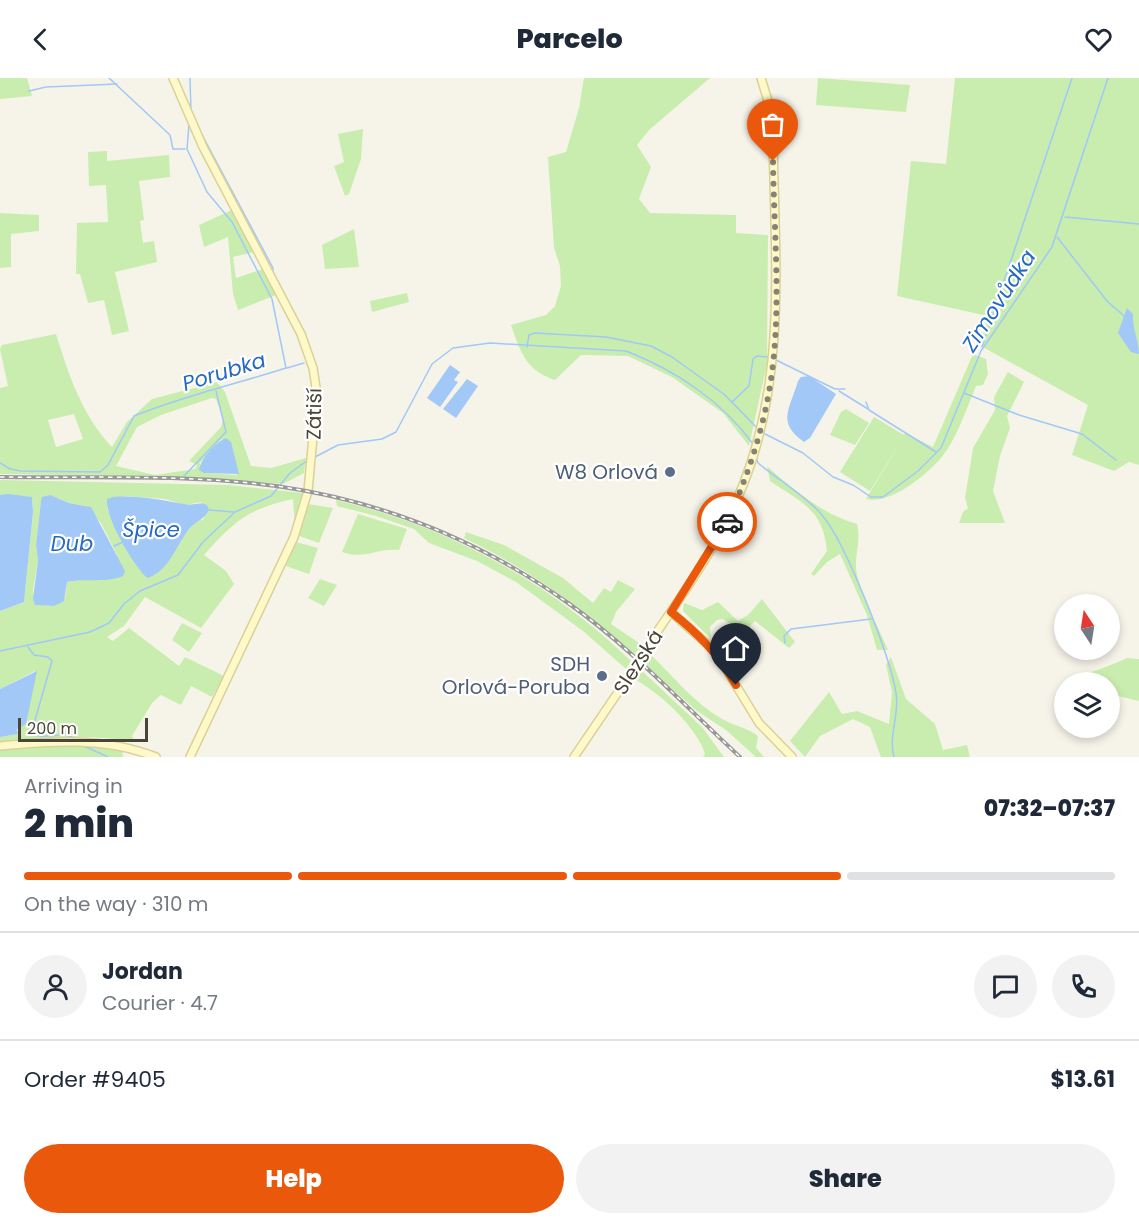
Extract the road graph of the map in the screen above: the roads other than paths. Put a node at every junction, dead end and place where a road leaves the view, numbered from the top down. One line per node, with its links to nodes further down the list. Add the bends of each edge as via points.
1 (173, 78): 6 (street, Zátiší, via 203,147 302,334 317,394 308,491 294,537)
2 (761, 78): 3 (street, Slezská, via 770,104 773,131 775,297 770,385 758,443 720,535)
3 (671, 612): 7 (street, Slezská, bridge); 8 (street, via 715,651 759,723)
4 (0, 746): 5 (street, via 89,742 123,746)
5 (156, 757)
6 (190, 757)
7 (574, 757)
8 (792, 757)

